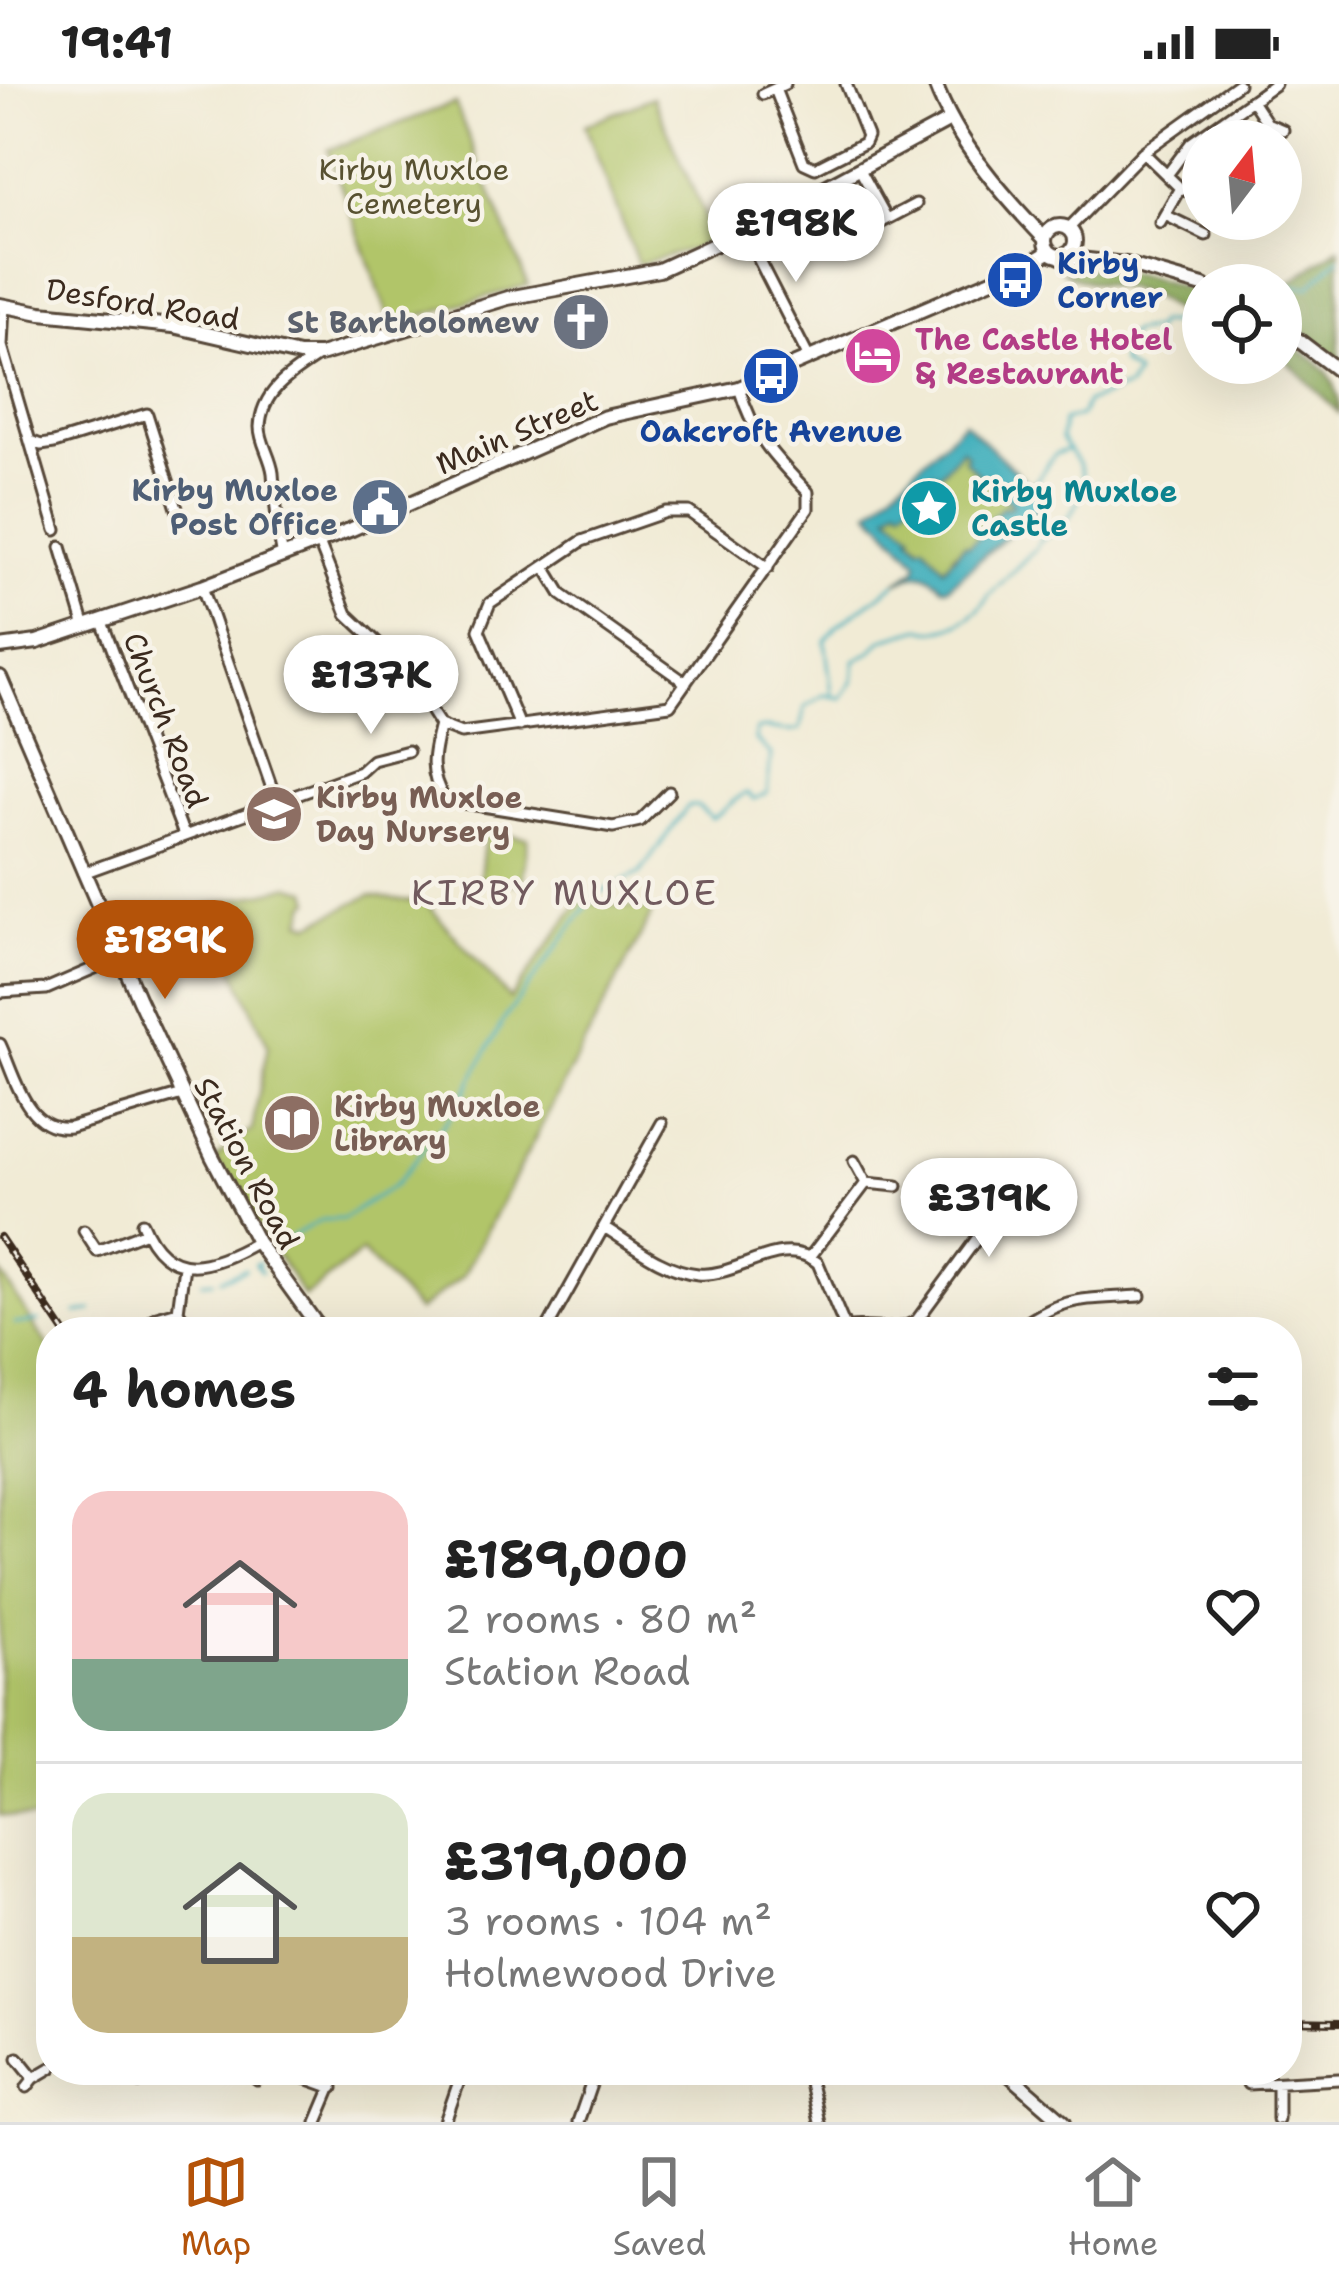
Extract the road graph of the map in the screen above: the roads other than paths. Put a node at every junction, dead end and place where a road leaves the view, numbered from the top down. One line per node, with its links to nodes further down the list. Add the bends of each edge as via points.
1 (846, 84): 5 (street, via 867,136 815,168 804,164)
2 (934, 84): 8 (street)
3 (1238, 84): 10 (street)
4 (1275, 84): 7 (street)
5 (780, 87): 6 (street)
6 (763, 94)
7 (1252, 100): 9 (street); 12 (street, via 1191,143)
8 (950, 120): 11 (street, Desford Road); 15 (street)
9 (1265, 120)
10 (1143, 152): 12 (street); 17 (street)
11 (859, 168): 14 (street, via 884,221); 18 (street, Desford Road)
12 (1167, 175): 13 (street)
13 (1180, 188): 16 (street, via 1162,219)
14 (916, 204)
15 (1017, 208): 17 (street); 19 (street)
16 (1182, 226)
17 (1069, 230): 19 (street, via 1049,231); 19 (street, via 1073,250); 20 (street)
18 (744, 231): 25 (street, Desford Road, via 659,270 508,298); 26 (street)
19 (1052, 249): 20 (street); 26 (street, Main Street)
20 (1098, 260): 21 (street)
21 (1182, 281)
22 (2, 305): 24 (street, Desford Road, via 172,326); 32 (street, via 2,346)
23 (1302, 343): 27 (street)
24 (277, 351): 25 (street, Desford Road); 28 (street)
25 (320, 355): 28 (street)
26 (809, 358): 29 (street, Main Street)
27 (1339, 370)
28 (285, 377): 37 (street, via 260,427)
29 (739, 388): 35 (street, Main Street, via 605,417); 39 (street, via 764,447 808,492 808,509)
30 (144, 401): 31 (street)
31 (148, 414): 32 (street); 33 (street)
32 (33, 442): 34 (street)
33 (180, 518)
34 (56, 530)
35 (319, 543): 37 (street, Main Street); 46 (street, via 347,614 403,667)
36 (61, 547): 42 (street)
37 (283, 557): 40 (street, Main Street)
38 (544, 567): 39 (street, via 583,541 666,512 689,512); 45 (street, via 562,595); 47 (street, via 490,603 479,630)
39 (768, 568): 45 (street)
40 (202, 587): 41 (street, Main Street); 50 (street)
41 (102, 622): 42 (street, Main Street); 51 (street, Church Road)
42 (85, 627): 43 (street, Main Street)
43 (0, 647)
44 (0, 677): 52 (street, Station Road)
45 (686, 683): 47 (street, via 670,705)
46 (440, 725): 47 (street, via 461,733); 49 (street, via 433,781 445,800 614,827 640,821)
47 (520, 726)
48 (408, 751): 50 (street)
49 (669, 792)
50 (276, 800): 51 (street)
51 (184, 836): 52 (street)
52 (83, 873): 53 (street, Station Road)
53 (120, 957): 54 (street, via 46,989); 56 (street, Station Road)
54 (0, 992)
55 (0, 1044): 56 (street, via 30,1110 54,1128)
56 (182, 1094): 64 (street, Station Road)
57 (662, 1123): 62 (street)
58 (854, 1162): 60 (street)
59 (1025, 1173): 74 (street)
60 (866, 1183): 61 (street); 65 (street)
61 (897, 1186)
62 (604, 1227): 65 (street, via 666,1265 702,1275 782,1252); 72 (street)
63 (84, 1231): 66 (street, via 97,1251 144,1228)
64 (257, 1242): 66 (street, via 219,1263); 71 (street, Station Road)
65 (810, 1257): 73 (street)
66 (184, 1266): 68 (street)
67 (1140, 1296): 75 (street, via 1068,1300)
68 (178, 1311): 69 (street); 70 (street)
69 (157, 1317)
70 (182, 1317)
71 (311, 1317)
72 (553, 1317)
73 (836, 1317)
74 (919, 1317)
75 (1034, 1317)
76 (17, 2059): 77 (street, via 30,2083)
77 (36, 2079)
78 (1339, 2079): 79 (street)
79 (1302, 2082)
80 (325, 2085): 87 (street)
81 (334, 2085): 87 (street)
82 (459, 2085): 90 (street)
83 (591, 2085): 91 (street)
84 (810, 2085): 92 (street)
85 (1021, 2085): 93 (street)
86 (1277, 2085): 88 (street)
87 (333, 2088): 89 (street)
88 (1274, 2112)
89 (317, 2122)
90 (445, 2122)
91 (578, 2122)
92 (819, 2122)
93 (1064, 2122)

